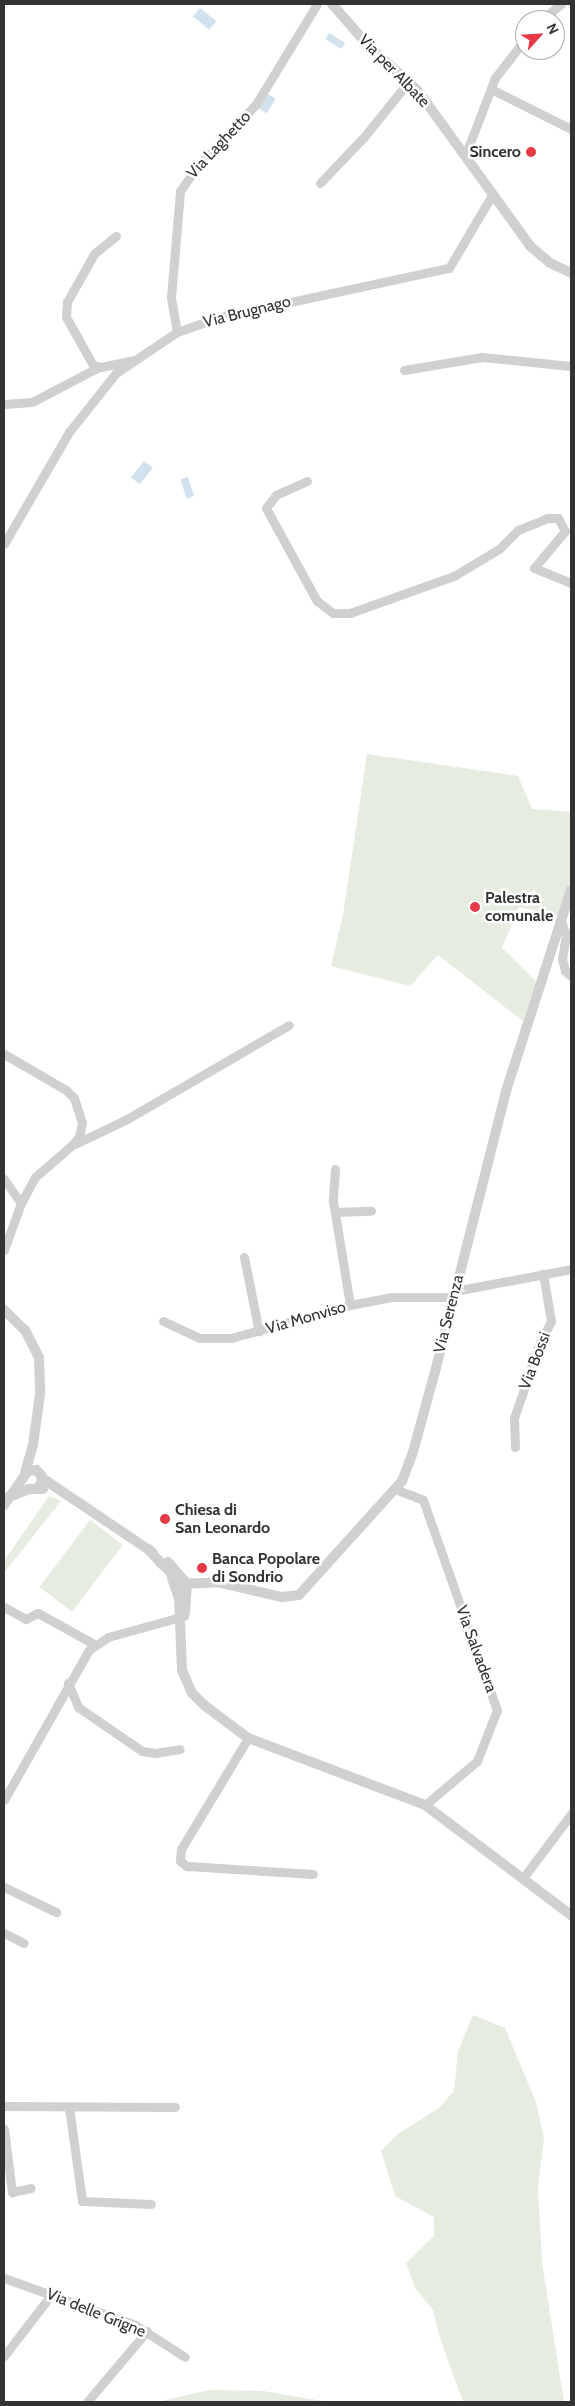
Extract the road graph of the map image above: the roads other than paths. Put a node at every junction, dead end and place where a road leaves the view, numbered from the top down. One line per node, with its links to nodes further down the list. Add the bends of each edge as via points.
1 (317, 4): 12 (street, Via Laghetto, via 256,104 196,168 180,191 171,297)
2 (332, 4): 4 (street, Via per Albate, via 367,44)
3 (515, 52): 5 (street, via 495,78)
4 (409, 81): 7 (street, Via per Albate); 8 (street, via 364,137)
5 (491, 89): 6 (street); 7 (street)
6 (571, 129)
7 (465, 156): 9 (street, Via per Albate)
8 (320, 183)
9 (492, 195): 11 (street, Via per Albate, via 537,253); 12 (street, Via Brugnago, via 449,268 220,316)
10 (116, 236): 15 (street, via 94,254 67,302 66,317 70,329 93,365)
11 (571, 273)
12 (177, 332): 13 (street, Via Brugnago)
13 (136, 360): 15 (street); 19 (street, Via Brugnago, via 116,373 68,432)
14 (571, 366): 16 (street, via 482,357)
15 (99, 367): 17 (street, via 32,402)
16 (404, 370)
17 (4, 404)
18 (307, 481): 20 (street, via 276,495 266,508 317,601 332,613 350,613 454,576 533,521 558,518 565,531 534,568)
19 (4, 544)
20 (571, 583)
21 (571, 890): 22 (street, Via Serenza)
22 (561, 922): 23 (street, via 566,934 562,959); 36 (street, Via Serenza, via 506,1091)
23 (571, 976)
24 (289, 1025): 26 (street, via 127,1119)
25 (4, 1054): 26 (street, via 66,1090 74,1098 82,1122 79,1137)
26 (72, 1145): 29 (street, via 35,1177)
27 (335, 1169): 31 (street)
28 (4, 1179): 29 (street)
29 (21, 1203): 32 (street)
30 (370, 1211): 31 (street)
31 (335, 1212): 37 (street)
32 (4, 1250)
33 (244, 1257): 40 (street)
34 (571, 1269): 35 (street, Via Monviso)
35 (543, 1274): 36 (street, Via Monviso); 42 (street, Via Bossi, via 551,1321 540,1342 514,1418)
36 (454, 1294): 37 (street, Via Monviso, via 392,1297); 45 (street, Via Serenza, via 413,1452 402,1481)
37 (350, 1305): 40 (street, Via Monviso)
38 (5, 1308): 41 (street, via 25,1330 39,1358 40,1394)
39 (163, 1321): 40 (street, Via Monviso, via 199,1338 231,1338)
40 (259, 1332)
41 (33, 1445): 43 (street); 44 (street)
42 (515, 1447)
43 (23, 1476): 44 (street); 44 (street, via 32,1470); 46 (street)
44 (37, 1482): 46 (street); 47 (street, via 61,1492)
45 (395, 1489): 49 (street, Via Serenza, via 299,1595 282,1596 217,1582); 57 (street, Via Salvadera, via 423,1500 497,1710 477,1761)
46 (6, 1501)
47 (148, 1549): 48 (street); 49 (street, via 176,1567)
48 (159, 1561): 49 (street, via 178,1581); 51 (street, via 178,1590)
49 (187, 1584): 51 (street)
50 (4, 1607): 52 (street, via 26,1619 38,1613)
51 (181, 1616): 52 (street); 54 (street, via 181,1658 185,1681 192,1693)
52 (94, 1644): 53 (street)
53 (68, 1683): 55 (street, via 78,1707 142,1751 154,1753); 56 (street)
54 (248, 1738): 57 (street); 59 (street, via 181,1849 180,1861 188,1866)
55 (180, 1749)
56 (4, 1800)
57 (426, 1805): 60 (street)
58 (571, 1814): 60 (street)
59 (313, 1874)
60 (523, 1878): 63 (street)
61 (4, 1887): 62 (street)
62 (56, 1912)
63 (571, 1915)
64 (4, 1933): 65 (street)
65 (24, 1943)
66 (4, 2106): 67 (street)
67 (69, 2106): 68 (street); 71 (street, via 82,2201)
68 (175, 2107)
69 (4, 2129): 70 (street, via 12,2192)
70 (31, 2188)
71 (151, 2204)
72 (4, 2278): 73 (street, Via delle Grigne)
73 (51, 2295): 74 (street, Via delle Grigne); 75 (street)
74 (147, 2331): 76 (street, Via delle Grigne); 77 (street)
75 (4, 2356)
76 (185, 2357)
77 (87, 2402)

